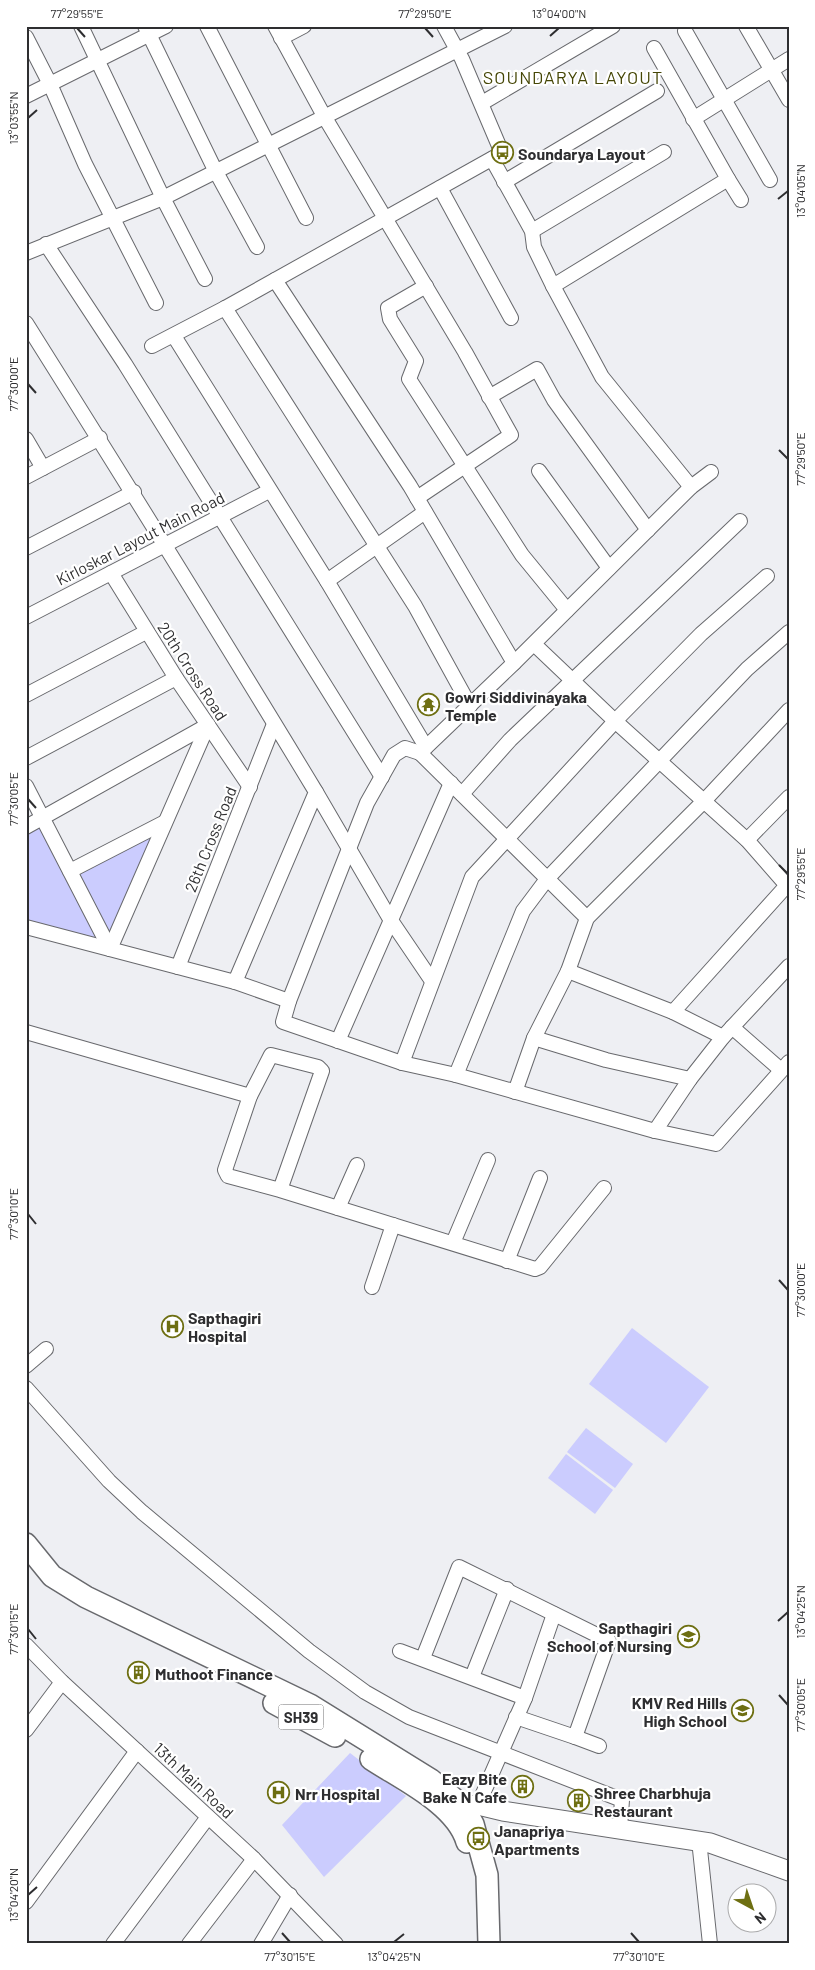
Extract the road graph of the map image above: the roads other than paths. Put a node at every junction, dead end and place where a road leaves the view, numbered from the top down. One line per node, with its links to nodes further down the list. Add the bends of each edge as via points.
1 (81, 26): 16 (street)
2 (166, 26): 9 (street)
3 (207, 26): 26 (street)
4 (304, 26): 11 (street)
5 (444, 26): 14 (street)
6 (505, 26): 14 (street)
7 (746, 26): 17 (street)
8 (603, 29): 23 (street)
9 (147, 30): 16 (street); 29 (street)
10 (685, 31): 21 (street)
11 (278, 32): 24 (street)
12 (26, 37): 18 (street)
13 (654, 48): 25 (street)
14 (458, 51): 23 (street); 24 (street)
15 (789, 59): 17 (street)
16 (95, 61): 18 (street); 34 (street)
17 (771, 71): 21 (street); 22 (street)
18 (50, 84): 20 (street); 38 (street)
19 (657, 91): 32 (street)
20 (26, 96)
21 (724, 100): 25 (street); 31 (street)
22 (789, 100)
23 (482, 103): 28 (street, via 502,153)
24 (324, 116): 26 (street); 37 (street)
25 (693, 119): 30 (street)
26 (267, 145): 29 (street); 36 (street)
27 (664, 152): 39 (street)
28 (492, 159): 32 (street); 33 (street)
29 (215, 170): 34 (street); 41 (street)
30 (728, 179): 35 (street); 46 (street)
31 (770, 180)
32 (504, 182): 39 (street)
33 (440, 188): 37 (street); 49 (street)
34 (163, 198): 38 (street); 43 (street)
35 (741, 200)
36 (306, 218)
37 (386, 218): 44 (street); 45 (street)
38 (112, 219): 40 (street); 47 (street)
39 (532, 231): 46 (street, via 534,247)
40 (46, 244): 42 (street); 66 (street)
41 (257, 247)
42 (26, 253)
43 (205, 279)
44 (276, 280): 48 (street); 64 (street)
45 (426, 286): 53 (street); 56 (street, via 388,308 390,319 416,361 409,379)
46 (553, 286): 61 (street, via 602,378)
47 (156, 303)
48 (225, 308): 51 (street); 69 (street)
49 (511, 318)
50 (26, 323): 54 (street)
51 (174, 336): 52 (street); 62 (street)
52 (152, 346)
53 (489, 397): 56 (street, via 511,434); 68 (street, via 537,369 554,400)
54 (100, 438): 57 (street); 63 (street)
55 (26, 439): 57 (street)
56 (464, 466): 64 (street); 76 (street, via 522,555)
57 (43, 468): 60 (street)
58 (539, 471): 72 (street)
59 (711, 472): 61 (street)
60 (26, 477)
61 (692, 487): 68 (street)
62 (269, 491): 66 (street, Kirloskar Layout Main Road); 75 (street)
63 (134, 492): 70 (street); 71 (street)
64 (417, 498): 65 (street)
65 (426, 512): 69 (street); 81 (street)
66 (220, 516): 70 (street, Kirloskar Layout Main Road); 93 (street)
67 (740, 521): 83 (street)
68 (648, 530): 72 (street)
69 (376, 545): 75 (street); 85 (street, via 415,606)
70 (163, 546): 73 (street, Kirloskar Layout Main Road); 88 (street)
71 (26, 548)
72 (610, 568): 76 (street)
73 (111, 573): 77 (street, Kirloskar Layout Main Road); 78 (street, 20th Cross Road)
74 (767, 576): 87 (street, via 701,634)
75 (327, 581): 90 (street)
76 (567, 610): 80 (street)
77 (26, 617)
78 (146, 632): 82 (street, 20th Cross Road); 84 (street)
79 (789, 632): 92 (street, via 747,669)
80 (534, 644): 81 (street); 83 (street)
81 (514, 664): 85 (street)
82 (176, 678): 89 (street, 20th Cross Road); 91 (street)
83 (573, 681): 87 (street); 98 (street, via 510,740)
84 (26, 695)
85 (470, 706): 90 (street)
86 (789, 710): 100 (street)
87 (615, 721): 92 (street); 104 (street)
88 (274, 724): 96 (street, 26th Cross Road); 97 (street)
89 (208, 725): 96 (street, 20th Cross Road); 101 (street); 102 (street)
90 (423, 750): 93 (street, via 405,748 394,755); 94 (street)
91 (26, 758)
92 (659, 761): 100 (street); 108 (street)
93 (382, 777): 106 (street, via 367,803)
94 (451, 783): 98 (street); 111 (street)
95 (26, 786): 101 (street)
96 (250, 787): 115 (street, 26th Cross Road)
97 (316, 792): 106 (street); 117 (street)
98 (462, 794): 104 (street)
99 (789, 796): 105 (street)
100 (704, 801): 105 (street); 110 (street)
101 (43, 818): 103 (street); 107 (street)
102 (165, 822): 107 (street); 113 (street)
103 (26, 827)
104 (507, 838): 108 (street); 118 (street, via 472,877)
105 (747, 840): 109 (street)
106 (348, 851): 111 (street); 119 (street)
107 (70, 871): 113 (street)
108 (547, 879): 110 (street); 127 (street, via 524,911)
109 (788, 885): 120 (street)
110 (587, 918): 116 (street)
111 (390, 919): 118 (street); 124 (street)
112 (26, 927): 113 (street)
113 (110, 949): 115 (street)
114 (789, 966): 122 (street)
115 (178, 967): 117 (street)
116 (568, 971): 120 (street); 123 (street)
117 (235, 982): 119 (street)
118 (432, 982): 125 (street)
119 (289, 1001): 124 (street, via 283,1022)
120 (673, 1012): 122 (street)
121 (26, 1032): 130 (street)
122 (728, 1032): 126 (street); 128 (street)
123 (534, 1038): 128 (street, via 606,1060); 129 (street)
124 (338, 1041): 125 (street)
125 (402, 1063): 127 (street)
126 (785, 1066): 131 (street, via 716,1144)
127 (456, 1075): 129 (street)
128 (690, 1078): 131 (street)
129 (515, 1092): 131 (street)
130 (250, 1096): 136 (street, via 225,1172 228,1176); 136 (street, via 271,1054 318,1067 322,1071)
131 (654, 1131)
132 (488, 1160): 139 (street)
133 (357, 1164): 137 (street)
134 (540, 1178): 140 (street)
135 (604, 1188): 140 (street, via 538,1268)
136 (280, 1190): 137 (street)
137 (338, 1208): 138 (street)
138 (393, 1225): 139 (street); 141 (street)
139 (453, 1243): 140 (street)
140 (507, 1261)
141 (372, 1287)
142 (46, 1349): 143 (street)
143 (26, 1366)
144 (26, 1388): 159 (street, via 109,1481 142,1512 309,1651 365,1692 409,1716)
145 (27, 1552): 160 (main road, SH39, via 51,1589 89,1613 299,1716)
146 (507, 1589): 147 (street); 150 (street, via 459,1567); 151 (street)
147 (554, 1614): 153 (street); 156 (street, via 608,1641)
148 (26, 1645): 152 (street, 13th Main Road)
149 (400, 1651): 150 (street)
150 (422, 1658): 151 (street)
151 (472, 1677): 153 (street)
152 (62, 1682): 155 (street); 158 (street, 13th Main Road)
153 (524, 1698): 154 (street)
154 (516, 1717): 156 (street); 159 (street)
155 (26, 1730)
156 (575, 1737): 157 (street)
157 (599, 1746)
158 (137, 1751): 161 (street, 13th Main Road); 167 (street)
159 (501, 1752): 160 (street); 162 (street, via 622,1800)
160 (464, 1815): 162 (street, via 503,1811); 172 (main road, via 476,1897); 173 (main road, via 487,1875)
161 (208, 1817): 164 (street, 13th Main Road); 168 (street)
162 (620, 1828): 163 (street)
163 (699, 1840): 165 (street); 174 (street)
164 (254, 1859): 166 (street, 13th Main Road); 169 (street)
165 (789, 1872)
166 (290, 1895): 170 (street); 171 (street, 13th Main Road)
167 (26, 1902)
168 (113, 1944)
169 (188, 1944)
170 (261, 1944)
171 (336, 1944)
172 (476, 1944)
173 (490, 1944)
174 (710, 1944)

